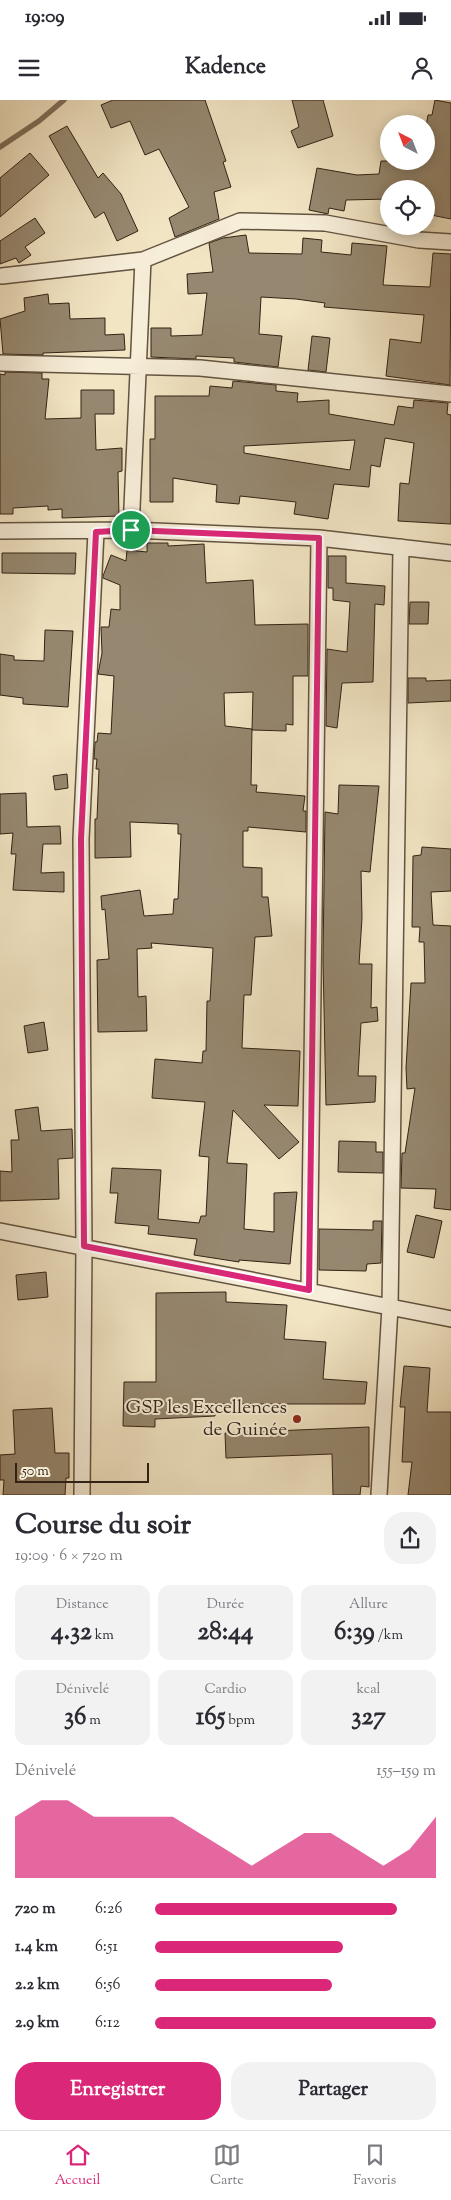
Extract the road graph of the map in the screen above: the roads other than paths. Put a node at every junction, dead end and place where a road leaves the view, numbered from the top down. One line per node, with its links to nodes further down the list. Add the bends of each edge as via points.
1 (451, 242): 2 (street, via 419,240 325,223 240,221)
2 (143, 260): 3 (street); 5 (street)
3 (2, 276)
4 (0, 363): 5 (street)
5 (138, 366): 6 (street, via 200,368); 7 (street)
6 (451, 394)
7 (131, 530): 9 (street); 10 (street)
8 (0, 531): 9 (street)
9 (96, 532): 14 (street, via 81,839)
10 (319, 538): 11 (street); 15 (street)
11 (401, 547): 12 (street); 16 (street)
12 (451, 553)
13 (0, 1231): 14 (street)
14 (84, 1246): 15 (street); 18 (street)
15 (309, 1290): 16 (street)
16 (390, 1306): 17 (street); 19 (street)
17 (451, 1319)
18 (82, 1495)
19 (379, 1495)

